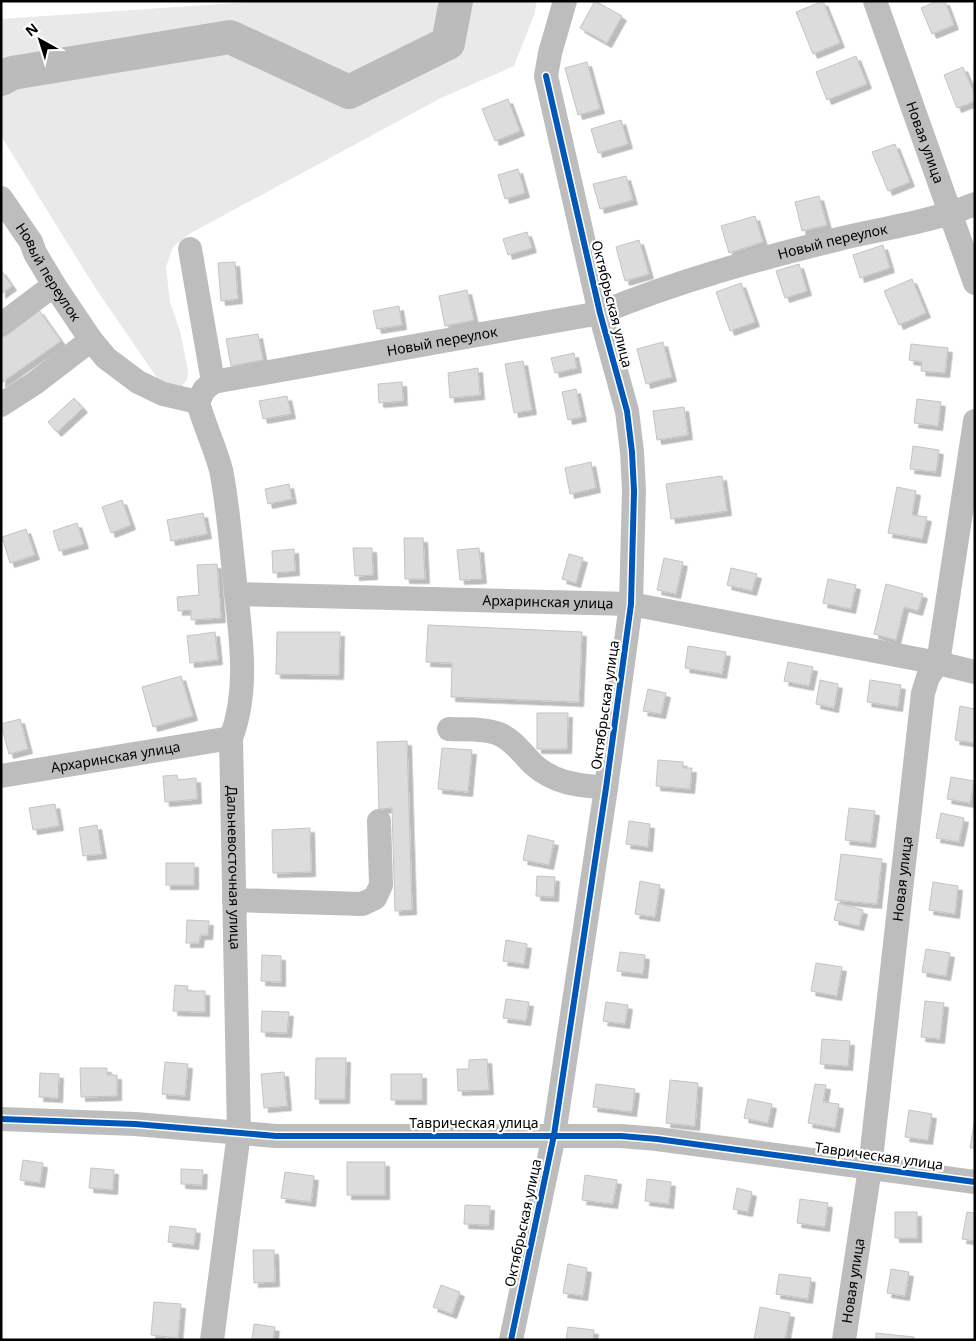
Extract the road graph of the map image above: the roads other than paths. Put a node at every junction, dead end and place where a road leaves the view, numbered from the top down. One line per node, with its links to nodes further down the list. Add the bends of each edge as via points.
1 (565, 1): 9 (street, Октябрьская улица, via 546,76)
2 (875, 1): 5 (street, Новая улица)
3 (1, 198): 8 (street, Новый переулок)
4 (975, 204): 5 (street, Новый переулок)
5 (952, 214): 7 (street, Новая улица); 9 (street, Новый переулок, via 780,254 654,292)
6 (190, 249): 12 (street)
7 (975, 283)
8 (54, 285): 10 (street); 11 (street, Новый переулок)
9 (600, 313): 12 (street, Новый переулок); 17 (street, Октябрьская улица, via 627,411 632,452)
10 (1, 325)
11 (91, 340): 13 (street, Новый переулок, via 106,358 138,382 163,394); 14 (street, via 35,384)
12 (213, 382): 13 (street)
13 (198, 402): 16 (street, Дальневосточная улица, via 213,442 226,496)
14 (1, 405)
15 (975, 421): 18 (street, Новая улица)
16 (236, 594): 17 (street, Архаринская улица); 21 (street, Дальневосточная улица, via 242,690 238,722)
17 (631, 604): 18 (street, Архаринская улица); 23 (street, Октябрьская улица)
18 (938, 663): 19 (street, Архаринская улица); 29 (street, Новая улица, via 928,677 923,693)
19 (975, 672)
20 (449, 729): 23 (street, via 499,734 512,741 550,777 569,784)
21 (231, 738): 22 (street, Архаринская улица); 25 (street, Дальневосточная улица)
22 (1, 776)
23 (606, 788): 28 (street, Октябрьская улица)
24 (379, 821): 25 (street, via 381,885 375,898 362,904)
25 (234, 900): 27 (street, Дальневосточная улица)
26 (1, 1120): 27 (street, Таврическая улица, via 135,1124)
27 (239, 1133): 28 (street, Таврическая улица, via 276,1136); 31 (street, Дальневосточная улица)
28 (554, 1135): 29 (street, Таврическая улица, via 657,1139); 32 (street, Октябрьская улица)
29 (870, 1168): 30 (street, Таврическая улица); 33 (street, Новая улица)
30 (975, 1182)
31 (212, 1340)
32 (511, 1340)
33 (844, 1340)

